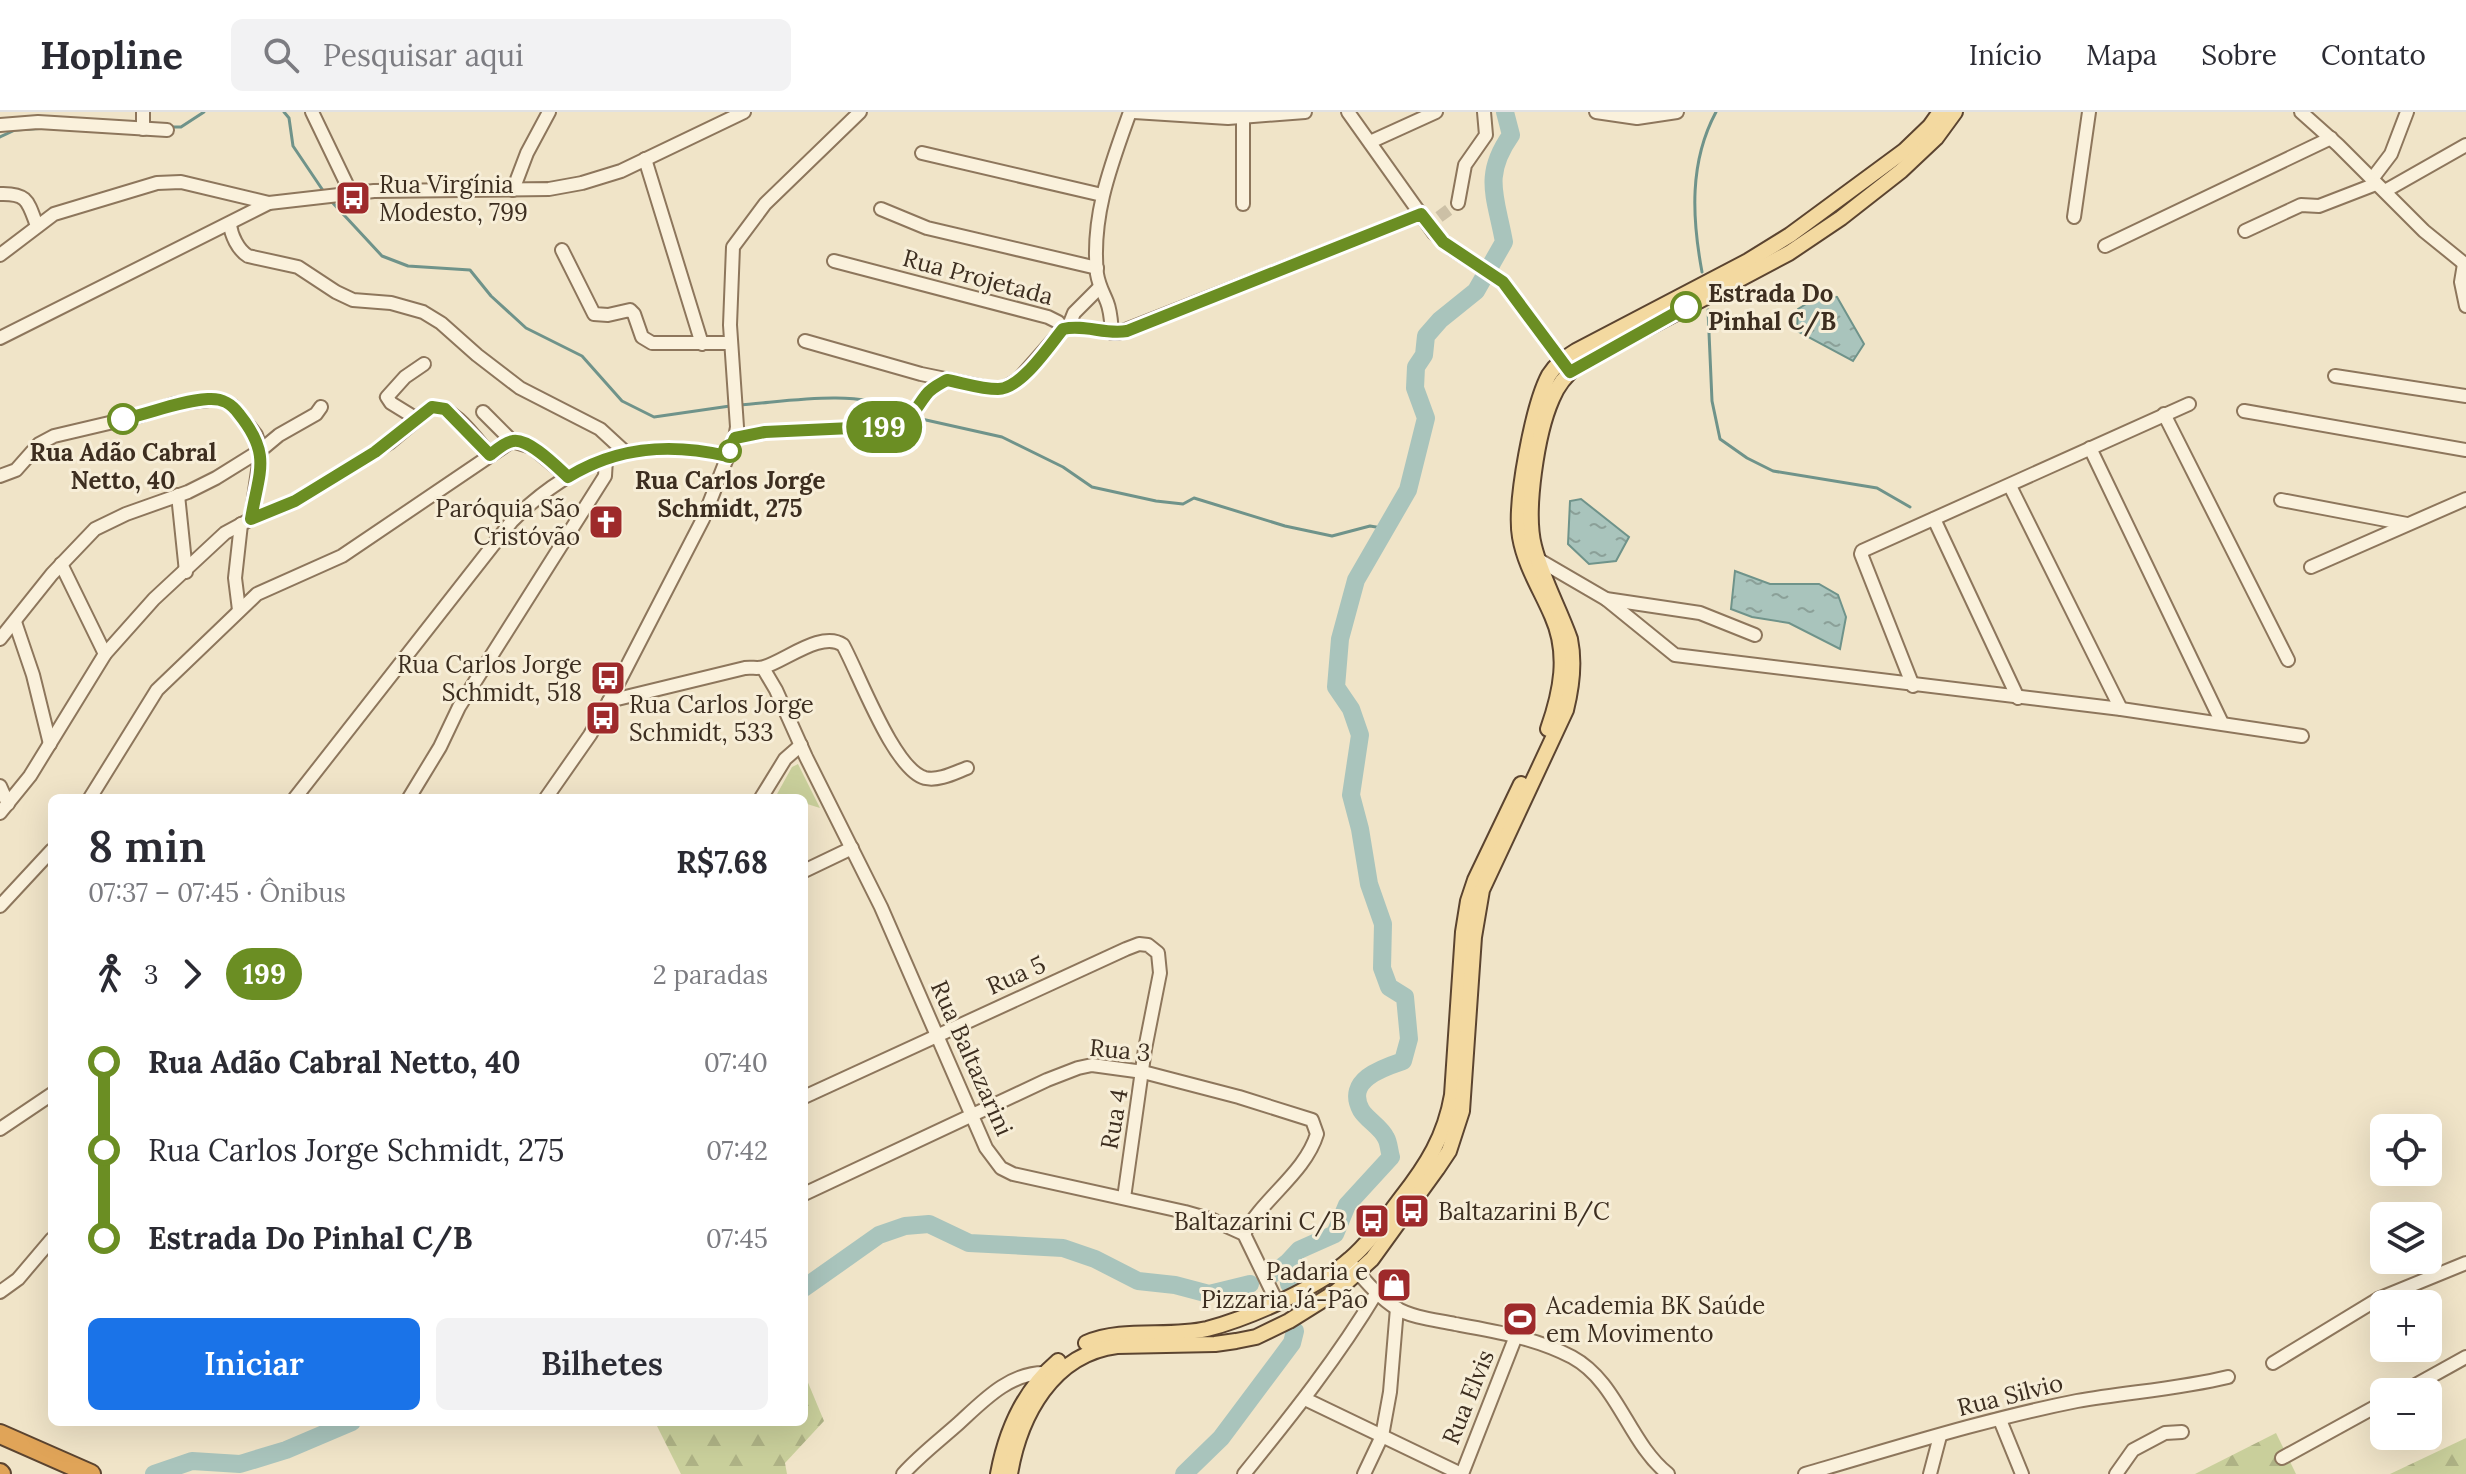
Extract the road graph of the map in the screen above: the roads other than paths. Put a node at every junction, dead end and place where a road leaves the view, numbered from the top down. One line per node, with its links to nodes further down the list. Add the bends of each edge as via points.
1 (143, 112): 20 (street)
2 (312, 112): 29 (street)
3 (549, 112): 28 (street)
4 (744, 112): 26 (street)
5 (860, 112): 53 (street, via 765,204 733,247)
6 (1132, 112): 18 (street); 31 (street)
7 (1305, 112): 18 (street)
8 (1348, 112): 23 (street)
9 (1436, 112): 23 (street)
10 (1484, 112): 33 (street, via 1486,135 1465,165)
11 (1596, 112): 12 (street, via 1642,118)
12 (1677, 112)
13 (1940, 112): 56 (main road, via 1904,151 1790,235)
14 (1955, 112): 56 (main road, via 1901,171 1802,244)
15 (2089, 112): 36 (street)
16 (2407, 112): 27 (street)
17 (2310, 115): 22 (street)
18 (1243, 117): 34 (street)
19 (0, 125): 20 (street, via 38,122)
20 (143, 129): 21 (street)
21 (167, 130)
22 (2331, 138): 27 (street); 41 (street)
23 (1370, 142): 37 (street)
24 (2466, 145): 27 (street)
25 (922, 153): 31 (street)
26 (645, 159): 28 (street, via 582,183); 54 (street)
27 (2378, 185): 40 (street, via 2319,206 2301,205); 45 (street)
28 (513, 190): 29 (street)
29 (351, 193): 32 (street)
30 (0, 194): 39 (street, via 25,198)
31 (1102, 195): 46 (street)
32 (269, 203): 38 (street); 39 (street, via 169,181 68,208)
33 (1458, 203)
34 (1243, 204)
35 (881, 209): 46 (street, via 927,228)
36 (2074, 217)
37 (1429, 219): 50 (street, Rua Projetada); 56 (street, via 1443,242 1511,293)
38 (230, 224): 51 (street); 73 (street, via 232,236 248,256 298,267 353,300 391,303 433,317 512,383 600,429)
39 (37, 226): 43 (street)
40 (2245, 231)
41 (2105, 246)
42 (562, 250): 54 (street, via 594,314 630,310 646,341)
43 (0, 255)
44 (834, 261): 49 (street, Rua Projetada, via 1040,315)
45 (2465, 264): 48 (street, via 2461,282)
46 (1097, 268): 47 (street)
47 (1099, 288): 49 (street); 50 (street, via 1109,306)
48 (2466, 306)
49 (1065, 329): 50 (street, Rua Projetada); 59 (street, via 1011,386 997,389)
50 (1112, 333)
51 (0, 338)
52 (805, 341): 57 (street)
53 (730, 343): 54 (street); 68 (street)
54 (702, 344)
55 (424, 364): 67 (street, via 387,397)
56 (1566, 366): 86 (main road, via 1551,401 1535,474 1530,517); 130 (main road, via 1549,375 1538,402 1517,518 1523,552 1554,619 1561,648 1559,698 1468,901 1448,1121 1428,1163)
57 (921, 374): 59 (street); 60 (street)
58 (2335, 376): 61 (street)
59 (947, 380): 60 (street)
60 (927, 393): 68 (street, via 914,414 895,426)
61 (2466, 396)
62 (2189, 404): 66 (street)
63 (321, 407): 71 (street)
64 (2244, 411): 72 (street)
65 (483, 412): 69 (street)
66 (2164, 414): 70 (street); 96 (street)
67 (417, 419): 74 (street, via 432,407 441,407); 84 (street, via 389,443 295,501)
68 (735, 438): 75 (street)
69 (512, 441): 74 (street); 78 (street, via 532,447)
70 (2090, 448): 79 (street); 102 (street)
71 (261, 450): 77 (street, via 233,406 207,399 54,436 39,444 16,470); 80 (street); 84 (street)
72 (2466, 450)
73 (625, 452): 75 (street, via 688,449); 76 (street)
74 (490, 455): 91 (street, via 342,556 267,588)
75 (727, 456): 100 (street, via 703,519)
76 (606, 459): 78 (street); 110 (street, via 605,476 459,707)
77 (0, 476)
78 (568, 477): 109 (street, via 512,521)
79 (2010, 486): 83 (street); 101 (street)
80 (178, 495): 87 (street, via 104,523); 89 (street)
81 (2466, 499): 85 (street)
82 (2281, 500): 85 (street)
83 (1934, 519): 98 (street, via 1861,554); 99 (street)
84 (246, 521): 89 (street, via 225,533); 91 (street, via 235,578)
85 (2407, 524): 88 (street)
86 (1539, 560): 90 (street); 130 (main road, via 1573,653 1570,690 1566,710 1482,890 1462,1111 1449,1151 1372,1259)
87 (61, 564): 92 (street); 95 (street)
88 (2311, 567)
89 (186, 572): 95 (street)
90 (1606, 599): 93 (street, via 1700,613); 98 (street, via 1675,655)
91 (239, 610): 108 (street, via 157,690)
92 (15, 622): 94 (street); 104 (street)
93 (1755, 635)
94 (0, 639)
95 (105, 654): 104 (street)
96 (2288, 660)
97 (763, 668): 100 (street); 105 (street, Rua Baltazarini); 106 (street, via 829,640 840,642 910,770 935,779)
98 (1913, 686): 99 (street)
99 (2018, 698): 101 (street)
100 (609, 701): 111 (street)
101 (2121, 709): 102 (street)
102 (2222, 723): 103 (street)
103 (2302, 736)
104 (50, 744): 113 (street)
105 (801, 745): 112 (street, via 785,759); 114 (street, Rua Baltazarini)
106 (967, 768)
107 (0, 786): 113 (street)
108 (92, 794)
109 (298, 794)
110 (411, 794)
111 (549, 794)
112 (763, 794)
113 (4, 808)
114 (852, 848): 116 (street); 119 (street, Rua Baltazarini)
115 (48, 854): 117 (street)
116 (808, 869)
117 (0, 906)
118 (1158, 953): 119 (street, Rua 5, via 1148,945 1133,946); 120 (street, Rua 4, via 1160,973)
119 (936, 1035): 121 (street, Rua 5); 123 (street, Rua Baltazarini)
120 (1143, 1072): 123 (street, Rua 3, via 1078,1068); 126 (street, Rua 4); 127 (street, Rua 3, via 1315,1124 1316,1138 1306,1157)
121 (808, 1095)
122 (48, 1097): 124 (street)
123 (972, 1114): 125 (street, Rua 3); 126 (street, Rua Baltazarini, via 992,1158 1013,1174)
124 (0, 1129)
125 (808, 1192)
126 (1124, 1198): 127 (street, Rua Baltazarini, via 1213,1220)
127 (1244, 1234): 134 (street)
128 (48, 1244): 133 (street)
129 (2466, 1263): 141 (street, via 2378,1299)
130 (1351, 1272): 131 (street); 132 (main road); 136 (main road)
131 (1375, 1290): 135 (street); 145 (street, via 1349,1339)
132 (1301, 1291): 134 (main road); 136 (main road)
133 (0, 1292)
134 (1277, 1302): 137 (main road)
135 (1397, 1308): 138 (street); 150 (street)
136 (1306, 1311): 139 (main road)
137 (1238, 1319): 139 (main road, via 1239,1333); 142 (main road, via 1206,1329 1105,1337 1074,1349)
138 (1516, 1336): 161 (street, Rua Elvis); 162 (street, via 1553,1348 1590,1369)
139 (1246, 1339): 158 (main road, via 1117,1346 1079,1357 1036,1401 1014,1448)
140 (2466, 1357): 144 (street)
141 (2273, 1363)
142 (1044, 1373): 152 (street, via 1023,1376 998,1389); 157 (main road, via 1008,1434)
143 (2228, 1377): 147 (street, Rua Silvio, via 2076,1401)
144 (2428, 1378)
145 (1305, 1399): 150 (street); 159 (street)
146 (2370, 1410): 153 (street)
147 (2000, 1420): 151 (street, Rua Silvio); 165 (street)
148 (2182, 1432): 166 (street, via 2165,1433 2133,1450)
149 (0, 1434): 154 (highway)
150 (1382, 1436): 160 (street); 161 (street)
151 (1940, 1436): 163 (street, Rua Silvio); 164 (street)
152 (921, 1455): 155 (street); 156 (street)
153 (2282, 1458)
154 (91, 1474)
155 (903, 1474)
156 (917, 1474)
157 (998, 1474)
158 (1010, 1474)
159 (1244, 1474)
160 (1364, 1474)
161 (1461, 1474)
162 (1668, 1474)
163 (1805, 1474)
164 (1930, 1474)
165 (2022, 1474)
166 (2116, 1474)

